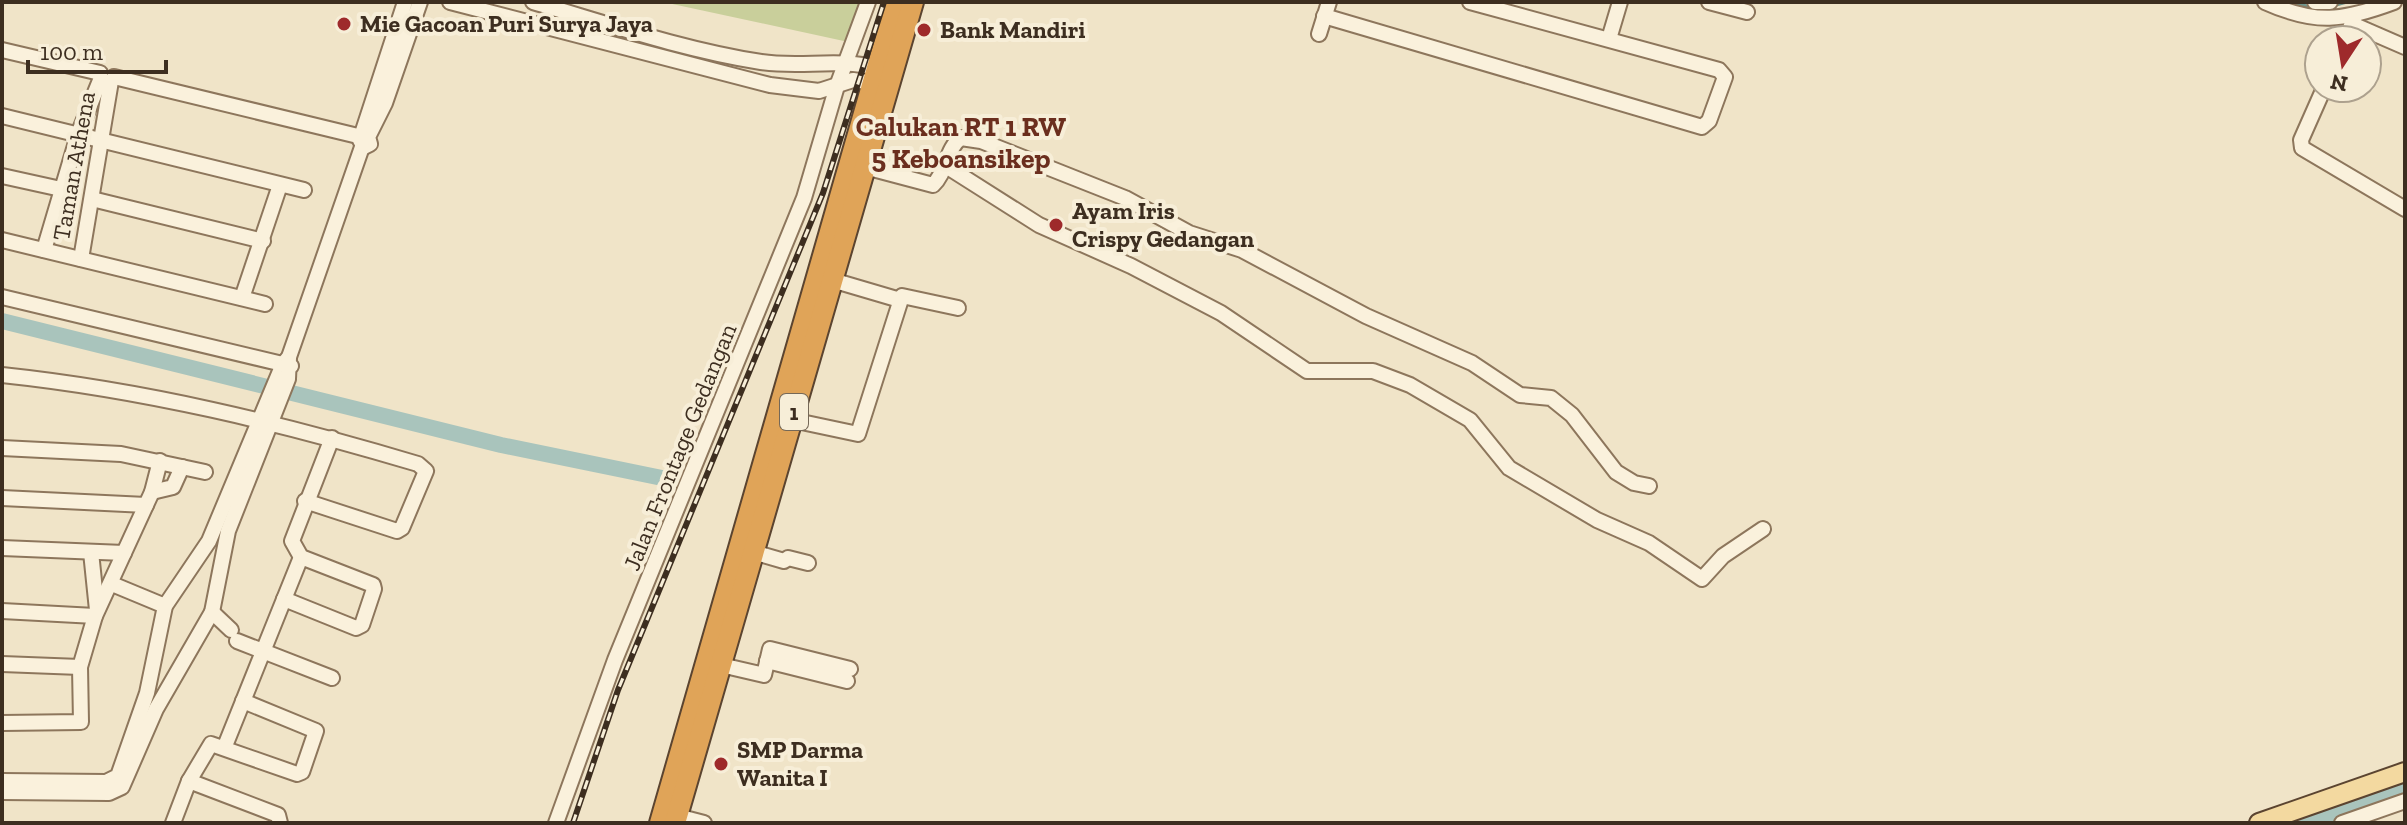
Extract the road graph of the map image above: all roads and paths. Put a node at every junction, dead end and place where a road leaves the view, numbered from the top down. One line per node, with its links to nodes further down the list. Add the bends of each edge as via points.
1 (405, 2): 31 (street)
2 (420, 2): 31 (street, via 385,103)
3 (450, 2): 26 (street, via 770,85 819,91)
4 (533, 2): 23 (street, via 730,57 781,65)
5 (868, 2): 23 (street, Jalan Frontage Gedangan)
6 (896, 2): 25 (highway, 1)
7 (913, 2): 25 (highway, 1)
8 (1470, 2): 20 (street)
9 (1620, 2): 20 (street)
10 (1709, 2): 16 (street)
11 (2265, 2): 17 (street, via 2295,16)
12 (2315, 2): 13 (street)
13 (2330, 2)
14 (2394, 2): 17 (street)
15 (1326, 9): 19 (street); 20 (street, via 1707,125 1724,74)
16 (1747, 12)
17 (2354, 20): 18 (street); 21 (street)
18 (2352, 24)
19 (1319, 34)
20 (1609, 39)
21 (2405, 47)
22 (2, 50): 24 (street)
23 (846, 63): 25 (street); 26 (street, Jalan Frontage Gedangan)
24 (107, 77): 29 (street, Taman Athena); 30 (street, Taman Athena); 31 (street)
25 (883, 77): 26 (street); 33 (highway, 1); 96 (highway, 1)
26 (837, 86): 99 (street, Jalan Frontage Gedangan, via 804,198 615,660)
27 (2317, 104): 39 (street, via 2302,148)
28 (2, 116): 29 (street)
29 (79, 132): 30 (street); 36 (street, Taman Athena)
30 (102, 138): 35 (street); 38 (street, Taman Athena)
31 (364, 140): 50 (street)
32 (946, 166): 33 (street, via 933,185); 59 (street, via 953,143 961,138 981,141 1125,198 1189,233 1242,250 1366,316 1472,363 1520,395 1551,398 1572,415 1616,472); 63 (street, via 1039,225 1221,313 1307,371 1373,371 1410,385 1470,420 1509,468 1597,520 1649,543 1702,579 1723,556)
33 (865, 167): 44 (highway, 1)
34 (2, 176): 36 (street)
35 (280, 185): 37 (street); 41 (street)
36 (61, 189): 42 (street, Taman Athena)
37 (304, 190)
38 (92, 199): 41 (street); 43 (street, Taman Athena)
39 (2405, 209)
40 (2, 240): 42 (street)
41 (263, 241): 46 (street)
42 (44, 250): 43 (street)
43 (81, 259): 46 (street)
44 (832, 280): 47 (street); 53 (highway, 1)
45 (2, 297): 50 (street)
46 (242, 298): 48 (street)
47 (900, 300): 49 (street, via 907,295); 53 (street, via 858,434)
48 (265, 304)
49 (958, 308)
50 (286, 369): 52 (street)
51 (2, 375): 52 (street, via 100,387)
52 (266, 420): 54 (street); 64 (street)
53 (792, 420): 67 (highway, 1)
54 (332, 438): 62 (street); 62 (street, via 418,464 426,474 397,531)
55 (2, 448): 56 (street)
56 (160, 461): 57 (street); 61 (street)
57 (182, 467): 58 (street); 61 (street, via 173,487)
58 (205, 472)
59 (1649, 486)
60 (2, 498): 61 (street)
61 (149, 498): 68 (street)
62 (305, 501): 69 (street, via 292,541)
63 (1763, 529)
64 (216, 544): 73 (street); 75 (street)
65 (2, 548): 66 (street)
66 (91, 552): 68 (street); 76 (street)
67 (753, 552): 70 (street); 81 (highway, 1)
68 (124, 553): 71 (street)
69 (301, 557): 72 (street); 72 (street, via 373,585 362,625 356,628)
70 (808, 563)
71 (112, 584): 73 (street); 76 (street)
72 (284, 599): 79 (street)
73 (165, 606): 84 (street)
74 (2, 611): 76 (street)
75 (212, 612): 77 (street); 78 (street)
76 (96, 613): 82 (street)
77 (204, 632): 78 (street); 86 (street)
78 (234, 636): 79 (street)
79 (259, 647): 85 (street); 87 (street)
80 (2, 664): 82 (street)
81 (721, 665): 83 (street, via 764,675 770,649); 96 (highway, 1)
82 (80, 667): 88 (street, via 81,722)
83 (848, 675)
84 (151, 677): 86 (street); 93 (street, via 117,777)
85 (332, 678)
86 (170, 684): 93 (street, via 120,790)
87 (243, 701): 89 (street); 89 (street, via 316,731 302,772)
88 (2, 723)
89 (225, 746): 92 (street, via 208,746)
90 (2405, 772): 101 (main road)
91 (2, 781): 93 (street)
92 (189, 781): 97 (street); 98 (street, via 278,815)
93 (79, 788): 94 (street)
94 (2, 792)
95 (2405, 801): 102 (street)
96 (671, 821): 100 (street)
97 (173, 823)
98 (280, 823)
99 (556, 823)
100 (704, 823)
101 (2259, 823)
102 (2342, 823)

